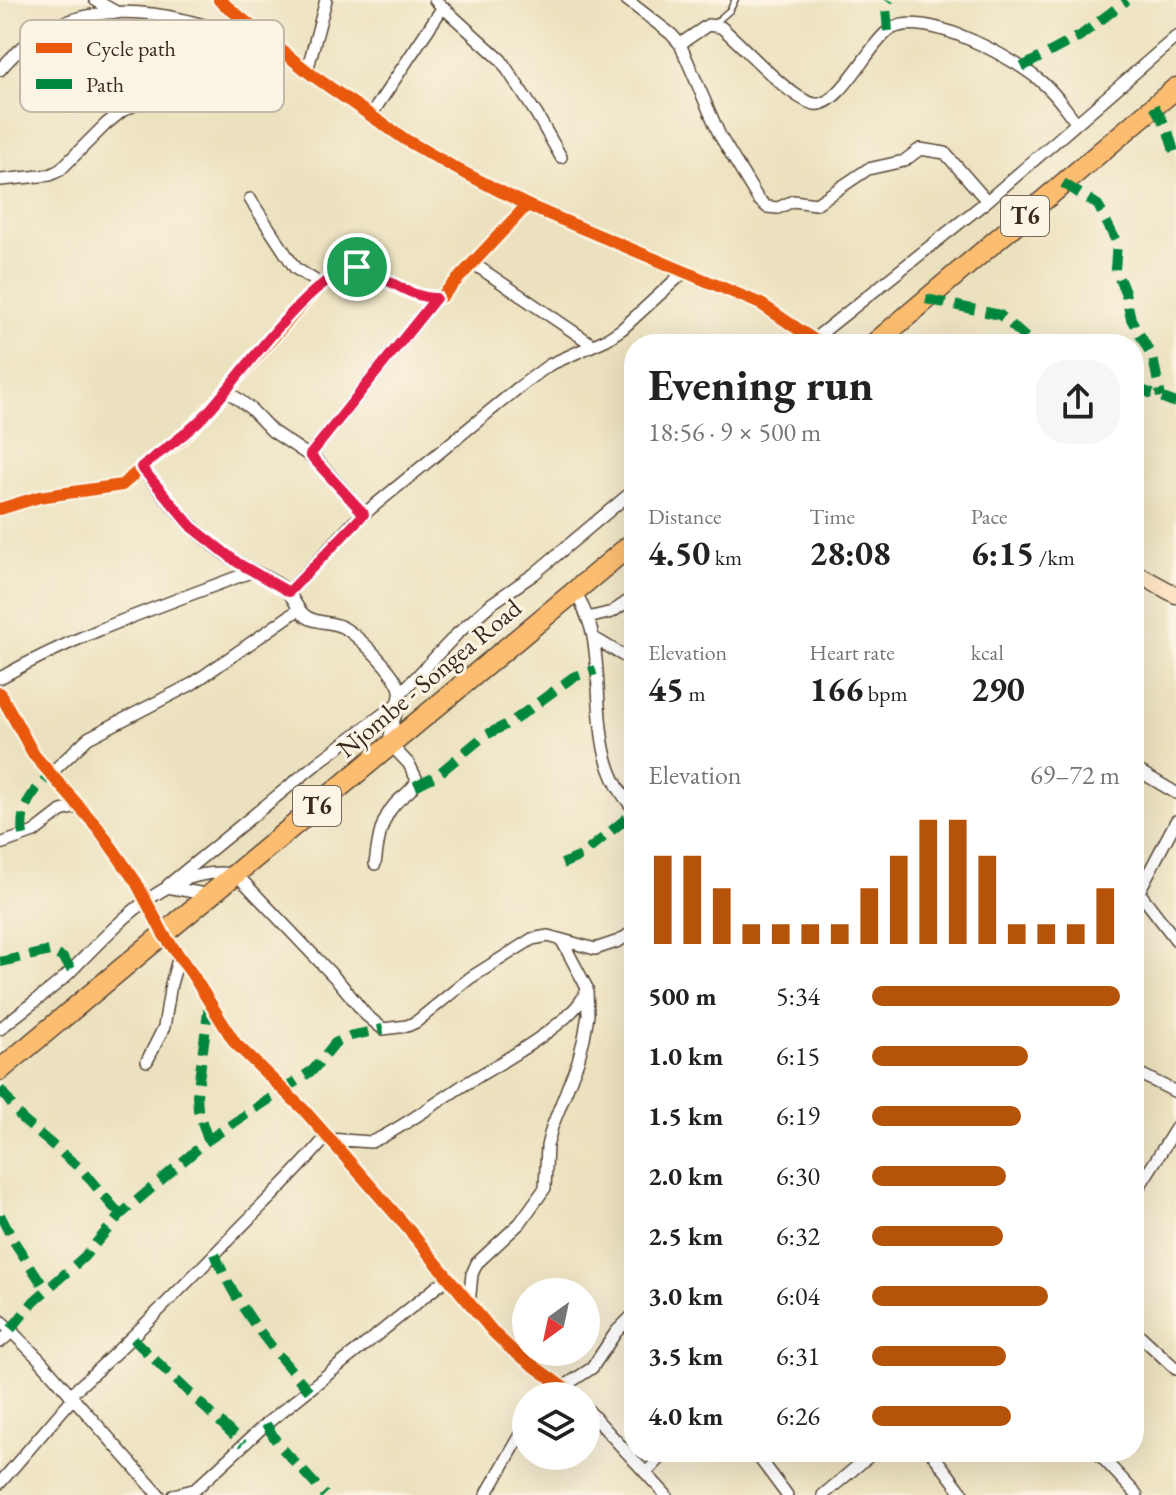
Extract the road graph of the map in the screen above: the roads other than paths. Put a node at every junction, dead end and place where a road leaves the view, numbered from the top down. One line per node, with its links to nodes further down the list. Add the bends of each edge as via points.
1 (95, 0): 7 (street)
2 (219, 0): 10 (street)
3 (326, 0): 17 (street)
4 (627, 0): 13 (street)
5 (735, 0): 11 (lane)
6 (439, 4): 20 (street); 22 (street, via 501,60)
7 (119, 13): 8 (street); 9 (street)
8 (68, 20)
9 (186, 20)
10 (244, 20)
11 (714, 24): 13 (street); 21 (street, via 815,104 842,87 888,31 909,25 941,28 1021,65 1047,86)
12 (1176, 37): 21 (street)
13 (680, 44): 25 (street, via 720,136 767,207 793,201 816,204 868,169 904,161 920,149 945,153)
14 (20, 51): 16 (street)
15 (284, 52): 17 (street)
16 (0, 70)
17 (307, 71): 20 (street)
18 (1176, 88): 33 (highway, T6)
19 (121, 112): 23 (street, via 60,170)
20 (371, 115): 26 (street)
21 (1076, 122): 25 (street)
22 (561, 157)
23 (1, 180)
24 (250, 199): 29 (street, via 295,268)
25 (987, 201): 32 (street)
26 (527, 205): 27 (street); 28 (street)
27 (474, 264): 30 (street); 34 (street)
28 (684, 272): 31 (street, via 761,304); 34 (street, via 622,329)
29 (322, 285): 30 (street, via 357,267 413,294); 35 (street)
30 (436, 298): 36 (street)
31 (806, 334)
32 (826, 334)
33 (886, 334)
34 (593, 345): 40 (street, via 549,365)
35 (226, 390): 36 (street, via 272,431); 37 (street, via 180,440)
36 (310, 455): 40 (street)
37 (141, 467): 39 (street, via 122,485 39,497); 42 (street, via 192,527)
38 (624, 498): 54 (street, via 457,634)
39 (0, 509)
40 (364, 514): 45 (street)
41 (624, 550): 44 (highway, Njombe - Songea Road / T6)
42 (253, 571): 45 (street); 52 (street, via 108,625)
43 (1144, 577): 46 (street)
44 (575, 590): 49 (street); 55 (highway, Njombe - Songea Road / T6)
45 (289, 592): 48 (street)
46 (1176, 595)
47 (624, 604): 49 (street)
48 (298, 610): 54 (street, via 345,628 398,684); 56 (street, via 192,684 88,738)
49 (588, 618): 50 (street)
50 (594, 638): 51 (street); 59 (street, via 600,734 605,759)
51 (624, 656)
52 (0, 678)
53 (0, 693): 56 (street)
54 (400, 697): 55 (street); 66 (street)
55 (389, 743): 63 (street, via 417,780 383,821); 64 (highway, Njombe - Songea Road / T6)
56 (50, 774): 60 (street)
57 (1144, 774): 58 (street)
58 (1176, 793)
59 (624, 795)
60 (77, 807): 62 (street); 68 (street, via 98,828)
61 (1176, 821): 65 (street)
62 (0, 844)
63 (375, 864)
64 (237, 875): 66 (street, via 208,873); 67 (highway, Njombe - Songea Road / T6); 72 (street, via 383,1029 416,1022 470,978 532,939)
65 (1144, 883)
66 (165, 890): 67 (street); 68 (street)
67 (211, 895): 70 (highway, Njombe - Songea Road / T6)
68 (146, 901): 70 (street); 76 (street)
69 (1144, 904): 73 (street)
70 (164, 935): 74 (street); 78 (highway, Njombe - Songea Road / T6)
71 (624, 938): 72 (street, via 601,948)
72 (561, 940): 75 (street)
73 (1176, 940)
74 (179, 956): 77 (street, via 164,1027); 82 (street, via 235,1043)
75 (587, 988): 82 (street, via 581,1003 528,1045 392,1132 371,1142); 85 (street, via 584,1038 547,1146 545,1188 520,1223 477,1263)
76 (0, 1029)
77 (147, 1061)
78 (0, 1070)
79 (1144, 1076): 80 (street)
80 (1176, 1092)
81 (1176, 1128): 83 (street)
82 (327, 1138): 84 (street); 94 (street)
83 (1144, 1179)
84 (449, 1277): 85 (street); 106 (street, via 266,1424)
85 (469, 1304): 92 (street, via 512,1350)
86 (0, 1320): 88 (street)
87 (624, 1324): 93 (street, via 592,1368)
88 (13, 1331): 90 (street); 94 (street)
89 (1144, 1339): 91 (street)
90 (0, 1342)
91 (1176, 1369)
92 (556, 1382)
93 (563, 1382)
94 (72, 1397): 105 (street); 108 (street)
95 (600, 1424): 97 (street)
96 (512, 1450): 110 (street)
97 (624, 1451)
98 (636, 1462): 104 (street)
99 (656, 1462): 104 (street)
100 (762, 1462): 112 (street)
101 (862, 1462): 113 (street)
102 (938, 1462): 107 (street)
103 (1106, 1462): 114 (street)
104 (647, 1472): 111 (street)
105 (0, 1483)
106 (191, 1492): 109 (street)
107 (957, 1492)
108 (159, 1495)
109 (174, 1495)
110 (486, 1495)
111 (666, 1495)
112 (787, 1495)
113 (823, 1495)
114 (1137, 1495)

